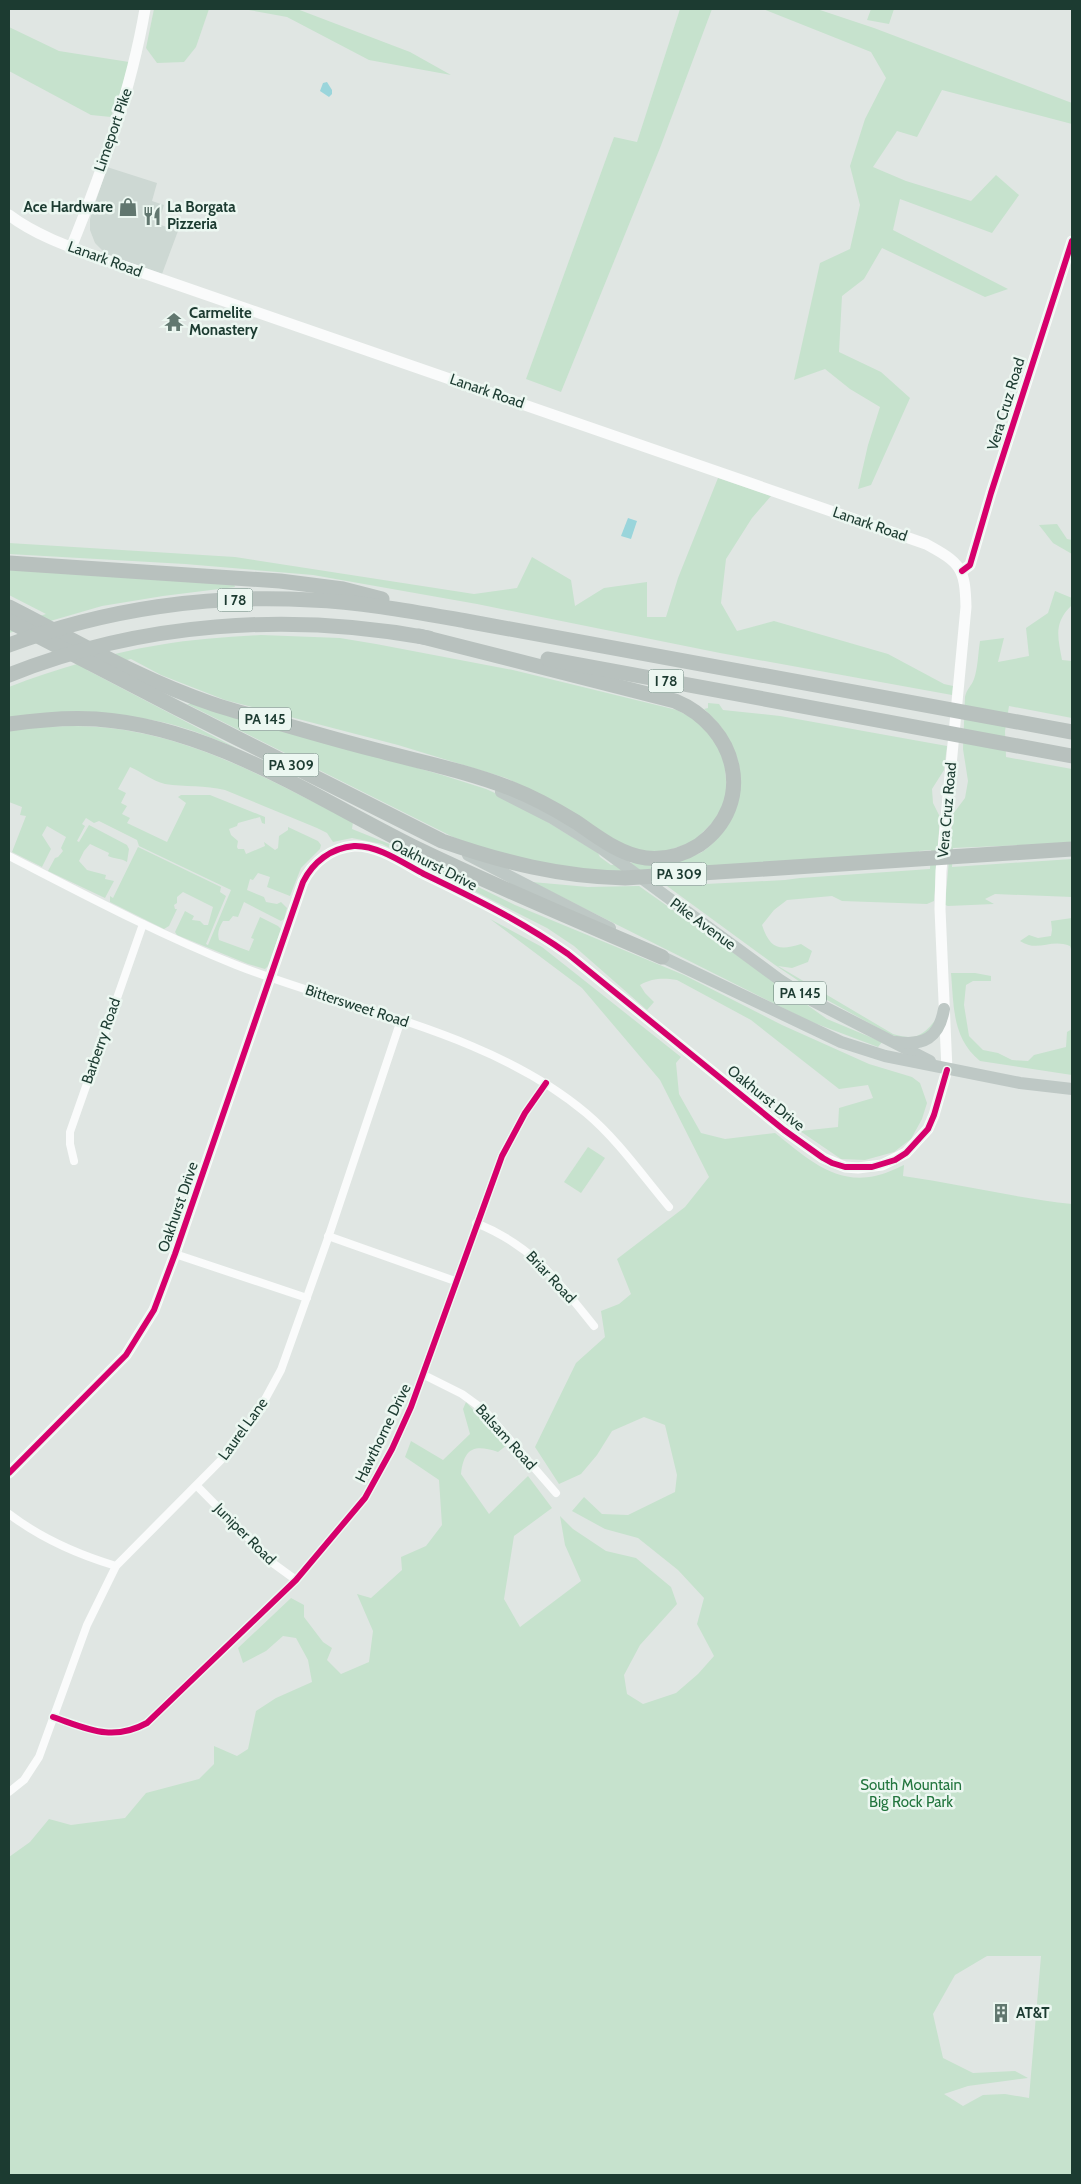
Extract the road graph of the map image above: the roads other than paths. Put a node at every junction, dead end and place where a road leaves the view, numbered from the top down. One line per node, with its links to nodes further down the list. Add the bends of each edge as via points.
1 (145, 9): 4 (street, Limeport Pike, via 124,101)
2 (9, 215): 4 (street, Lanark Road, via 28,228)
3 (1072, 241): 6 (street, Vera Cruz Road, via 970,564)
4 (71, 248): 6 (street, Lanark Road, via 926,544 950,557)
5 (9, 563): 9 (highway, via 280,580 343,589)
6 (962, 572): 23 (street, Vera Cruz Road, via 966,607 940,898)
7 (9, 607): 15 (highway, PA 145, via 157,682 211,704)
8 (9, 621): 17 (highway, PA 309)
9 (466, 621): 11 (highway, I 78, via 384,607 266,598 153,607 102,617); 14 (highway, I 78)
10 (419, 636): 12 (highway, I 78, via 347,626 234,624 132,639 82,651); 15 (highway, via 686,706 706,719 727,748 734,782 729,808 715,830 692,849 669,858 644,858 612,845 539,800 512,788 468,773); 16 (highway, I 78)
11 (9, 645)
12 (9, 675)
13 (9, 724): 21 (highway, via 58,718 98,719 148,726 203,742 471,874)
14 (1072, 732)
15 (376, 750): 25 (main road, Pike Avenue / PA 145, via 494,789 577,832 780,980)
16 (1072, 756)
17 (442, 841): 18 (highway, PA 309, via 531,868 609,878); 21 (main road, PA 145)
18 (1072, 849)
19 (9, 856): 20 (street, Bittersweet Road)
20 (143, 924): 22 (street, Bittersweet Road); 29 (street, Barberry Road, via 70,1132)
21 (662, 957): 26 (main road, Pike Avenue / PA 145, via 842,1042)
22 (271, 978): 24 (street, Bittersweet Road); 26 (street, Oakhurst Drive, via 308,873 333,851 364,847 449,886 547,939 784,1130 832,1163 872,1167 906,1153 928,1129); 33 (street, Oakhurst Drive)
23 (944, 1009): 25 (main road, via 939,1027 929,1038 915,1043); 26 (street)
24 (401, 1020): 27 (street, Bittersweet Road, via 495,1056); 32 (street, Laurel Lane)
25 (891, 1042): 26 (main road, Pike Avenue / PA 145)
26 (947, 1070): 28 (main road, Pike Avenue / PA 145)
27 (546, 1083): 30 (street, Bittersweet Road, via 605,1130); 31 (street, Hawthorne Drive, via 502,1156)
28 (1072, 1089)
29 (74, 1160)
30 (669, 1207)
31 (476, 1223): 34 (street, Hawthorne Drive); 36 (street, Briar Road, via 508,1238 540,1262)
32 (328, 1236): 34 (street); 35 (street, Laurel Lane)
33 (175, 1254): 35 (street); 38 (street, Oakhurst Drive, via 154,1310 126,1355)
34 (455, 1281): 37 (street, Hawthorne Drive)
35 (306, 1298): 39 (street, Laurel Lane, via 281,1370 269,1394 244,1434)
36 (594, 1326)
37 (424, 1375): 40 (street, Balsam Road, via 462,1394 484,1410); 43 (street, Hawthorne Drive, via 392,1449 365,1498)
38 (9, 1473)
39 (197, 1486): 42 (street, Laurel Lane); 43 (street, Juniper Road, via 274,1564)
40 (556, 1493)
41 (9, 1514): 42 (street, via 47,1540)
42 (116, 1566): 44 (street, Laurel Lane, via 87,1625)
43 (296, 1580): 44 (street, Hawthorne Drive, via 147,1723 127,1732 107,1733)
44 (53, 1717): 45 (street, Laurel Lane, via 33,1769)
45 (9, 1792)

